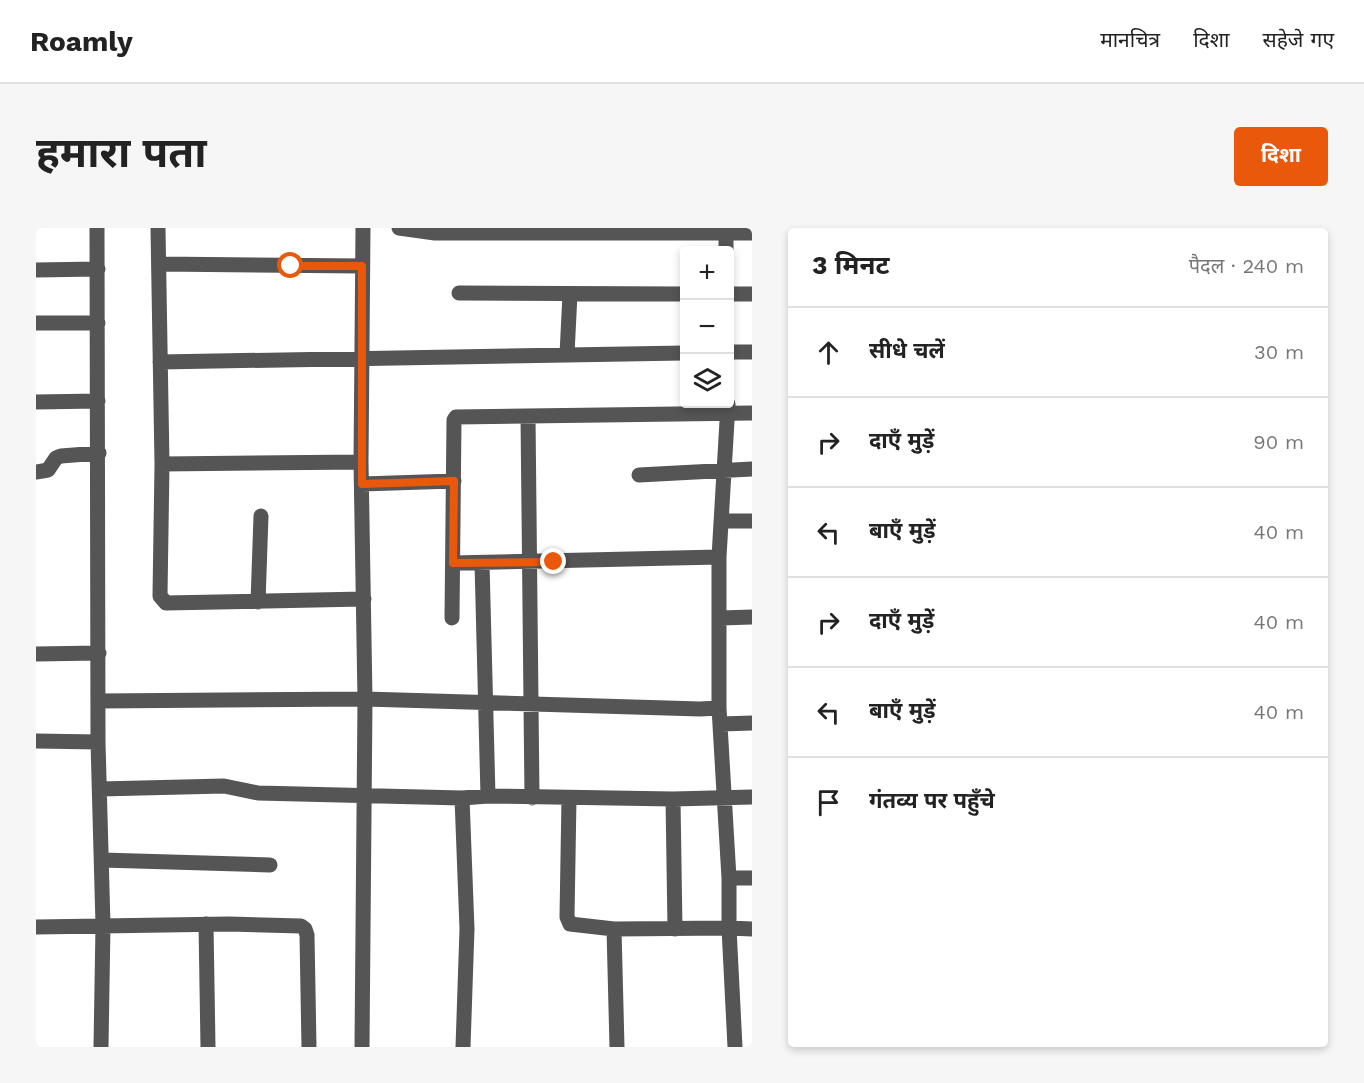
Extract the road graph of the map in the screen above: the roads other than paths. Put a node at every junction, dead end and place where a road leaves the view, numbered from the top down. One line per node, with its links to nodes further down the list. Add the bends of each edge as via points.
1 (97, 228): 12 (street)
2 (159, 228): 10 (street)
3 (363, 228): 11 (street)
4 (399, 228): 5 (street, via 435,233)
5 (487, 230): 6 (street)
6 (604, 230): 7 (street)
7 (726, 230): 8 (street); 9 (street)
8 (752, 233)
9 (726, 246)
10 (159, 264): 11 (street); 26 (street)
11 (362, 266): 25 (street)
12 (98, 268): 13 (street); 20 (street)
13 (36, 270)
14 (459, 293): 15 (street)
15 (570, 294): 16 (street); 24 (street)
16 (680, 294)
17 (734, 294): 18 (street)
18 (752, 294)
19 (36, 323): 20 (street)
20 (98, 323): 27 (street)
21 (734, 352): 22 (street)
22 (752, 352)
23 (680, 353): 24 (street)
24 (567, 354): 25 (street)
25 (362, 360): 26 (street); 33 (street)
26 (160, 362): 34 (street)
27 (98, 401): 28 (street); 32 (street)
28 (36, 402)
29 (728, 409): 30 (street); 31 (street); 37 (street)
30 (752, 413)
31 (528, 416): 39 (street, via 456,417); 47 (street)
32 (99, 453): 36 (street, via 62,456 48,470); 53 (street)
33 (361, 462): 34 (street); 40 (street)
34 (162, 464): 49 (street, via 158,589 162,600)
35 (752, 469): 37 (street)
36 (36, 471)
37 (723, 471): 38 (street); 42 (street)
38 (639, 475)
39 (454, 481): 40 (street); 45 (street)
40 (362, 484): 48 (street)
41 (261, 516): 49 (street)
42 (722, 521): 43 (street); 44 (street)
43 (752, 521)
44 (719, 557): 47 (street); 51 (street)
45 (453, 563): 46 (street); 50 (street)
46 (482, 563): 47 (street); 57 (street)
47 (530, 563): 58 (street)
48 (364, 599): 49 (street); 55 (street)
49 (258, 602)
50 (452, 618)
51 (721, 618): 52 (street); 59 (street)
52 (752, 618)
53 (99, 653): 54 (street); 56 (street)
54 (36, 654)
55 (365, 699): 56 (street); 57 (street); 65 (street)
56 (99, 701): 63 (street)
57 (485, 704): 58 (street); 66 (street)
58 (532, 705): 59 (street); 70 (street)
59 (719, 708): 61 (street)
60 (752, 723): 61 (street)
61 (721, 724): 67 (street)
62 (36, 741): 63 (street)
63 (98, 742): 64 (street)
64 (100, 789): 65 (street, via 224,786 258,793); 73 (street)
65 (364, 795): 69 (street); 87 (street)
66 (488, 796): 69 (street); 70 (street)
67 (726, 797): 68 (street); 72 (street); 75 (street)
68 (752, 797)
69 (462, 798): 88 (street, via 467,929)
70 (532, 798): 71 (street)
71 (569, 798): 72 (street); 80 (street, via 569,922)
72 (673, 799): 82 (street)
73 (102, 860): 74 (street); 78 (street)
74 (270, 865)
75 (729, 878): 76 (street); 81 (street)
76 (752, 878)
77 (206, 924): 78 (street); 85 (street); 86 (street, via 306,929)
78 (104, 926): 79 (street); 84 (street)
79 (36, 927)
80 (614, 928): 82 (street); 89 (street)
81 (729, 928): 82 (street); 83 (street); 90 (street)
82 (675, 929)
83 (752, 929)
84 (101, 1047)
85 (208, 1047)
86 (309, 1047)
87 (362, 1047)
88 (463, 1047)
89 (617, 1047)
90 (735, 1047)

